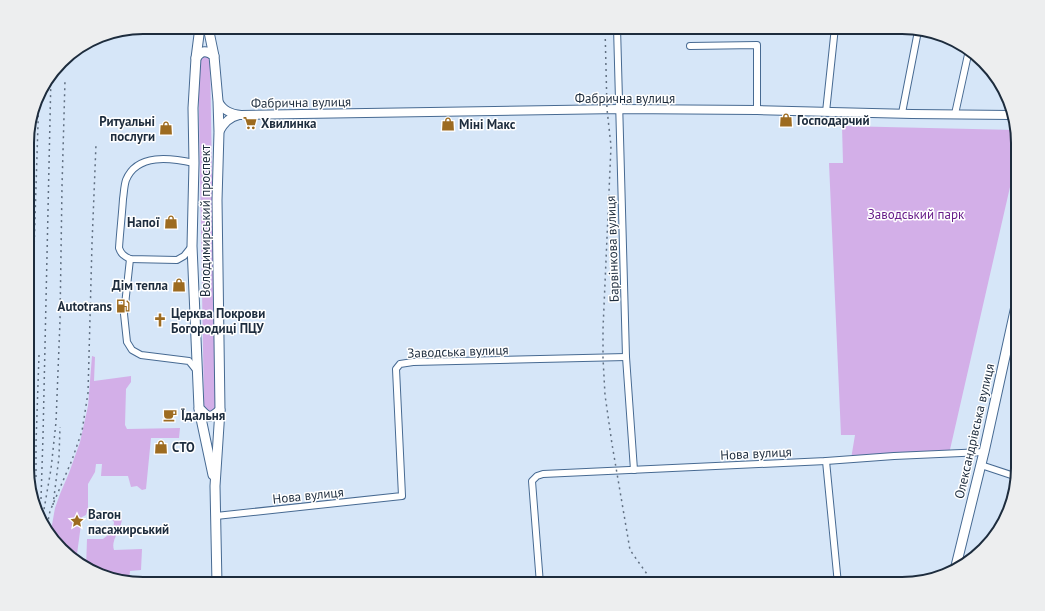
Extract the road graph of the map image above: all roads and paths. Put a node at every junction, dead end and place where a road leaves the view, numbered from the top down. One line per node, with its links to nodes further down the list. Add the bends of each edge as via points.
1 (199, 34): 9 (main road, Володимирський проспект)
2 (209, 34): 7 (main road, Володимирський проспект)
3 (617, 34): 11 (street, Барвінкова вулиця)
4 (835, 34): 13 (street)
5 (917, 35): 14 (street)
6 (690, 46): 12 (street, via 757,45)
7 (214, 56): 9 (main road, via 206,51); 10 (main road, Володимирський проспект)
8 (968, 56): 15 (street)
9 (196, 58): 19 (main road, Володимирський проспект, via 193,108)
10 (218, 101): 17 (street); 18 (main road, Володимирський проспект)
11 (618, 109): 12 (street, Фабрична вулиця); 17 (street, Фабрична вулиця); 23 (street, Барвінкова вулиця)
12 (757, 110): 13 (street, Фабрична вулиця)
13 (826, 112): 14 (street, Фабрична вулиця)
14 (902, 113): 15 (street, Фабрична вулиця)
15 (955, 114): 16 (street, Фабрична вулиця)
16 (1007, 115)
17 (228, 116): 18 (street)
18 (218, 132): 26 (main road, Володимирський проспект)
19 (194, 163): 20 (main road, Володимирський проспект); 21 (street, via 170,158 151,160 138,164 128,176 125,182 119,248 124,256)
20 (192, 246): 21 (street, via 177,260); 24 (main road, Володимирський проспект)
21 (130, 258): 24 (street, via 124,314 127,342 132,350 141,355 189,361)
22 (1011, 339): 27 (main road, Олександрівська вулиця)
23 (626, 357): 30 (street, Барвінкова вулиця); 33 (street, Заводська вулиця, via 400,364 396,369)
24 (198, 373): 25 (main road, Володимирський проспект)
25 (199, 408): 26 (main road, via 208,416); 32 (main road, Володимирський проспект)
26 (220, 410): 32 (main road, Володимирський проспект)
27 (984, 452): 28 (street, Нова вулиця); 29 (main road, Олександрівська вулиця)
28 (826, 461): 30 (street, Нова вулиця); 38 (street)
29 (981, 464): 31 (street); 35 (main road, Олександрівська вулиця)
30 (634, 470): 37 (street, Нова вулиця, via 543,474 532,481)
31 (1011, 475)
32 (215, 486): 34 (main road, Володимирський проспект)
33 (402, 496): 34 (street, Нова вулиця)
34 (216, 516): 36 (main road, Володимирський проспект)
35 (957, 562)
36 (217, 577)
37 (539, 577)
38 (837, 577)

